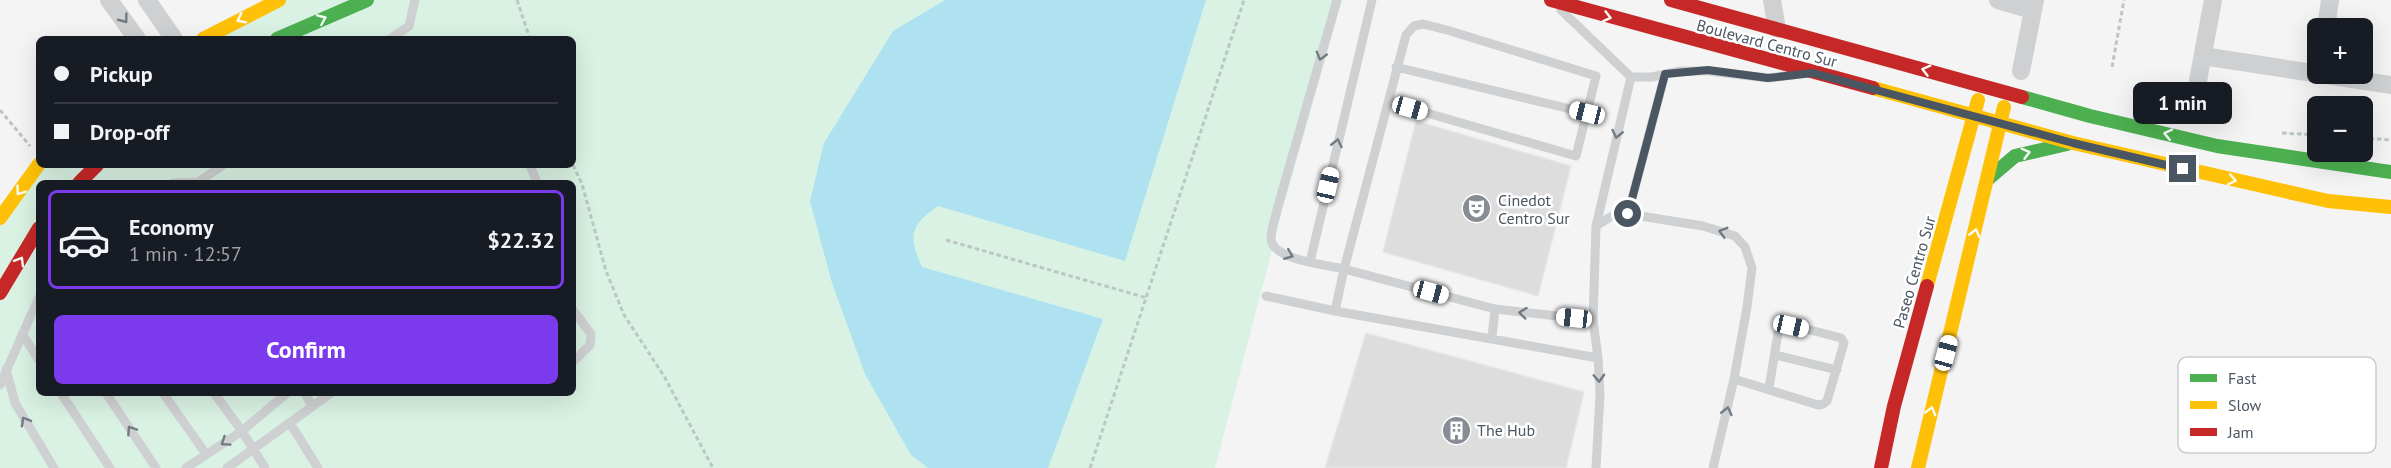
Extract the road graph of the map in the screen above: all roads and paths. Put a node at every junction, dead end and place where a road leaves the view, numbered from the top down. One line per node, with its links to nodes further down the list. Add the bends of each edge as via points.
1 (109, 0): 21 (street, one-way to 21)
2 (147, 0): 22 (street)
3 (279, 0): 23 (street, one-way to 23)
4 (367, 0): 24 (street, one-way to 4)
5 (416, 0): 25 (lane, via 409,26)
6 (517, 0): 26 (path)
7 (1244, 0): 69 (path)
8 (1337, 0): 65 (lane, one-way to 65, via 1270,239 1275,249)
9 (1372, 0): 65 (lane, one-way to 9)
10 (1551, 0): 31 (street, Boulevard Centro Sur, one-way to 31); 34 (lane)
11 (1671, 0): 19 (street, Boulevard Centro Sur)
12 (1770, 0): 19 (street); 20 (street)
13 (1998, 0): 17 (street)
14 (2124, 0): 29 (path)
15 (2213, 0): 27 (street)
16 (2330, 0): 18 (street)
17 (2034, 5): 30 (street)
18 (2327, 18)
19 (1750, 22): 20 (street, Boulevard Centro Sur)
20 (1777, 29): 37 (street, Boulevard Centro Sur, one-way to 20)
21 (135, 36)
22 (172, 36)
23 (209, 36)
24 (285, 36)
25 (394, 36)
26 (529, 36)
27 (2203, 56): 32 (street); 38 (street)
28 (1396, 67): 40 (lane); 42 (lane); 42 (lane, via 1406,35 1414,26 1423,24 1596,76)
29 (2112, 67)
30 (2021, 70)
31 (1813, 73): 33 (lane, via 1768,78 1708,70); 43 (street, Boulevard Centro Sur)
32 (2307, 73)
33 (1665, 74): 34 (lane); 60 (lane)
34 (1631, 77): 62 (lane, one-way to 62)
35 (2373, 82): 36 (street)
36 (2391, 85)
37 (1982, 86): 39 (street, Boulevard Centro Sur); 43 (street, Paseo Centro Sur)
38 (2197, 86)
39 (2007, 93): 44 (street); 55 (street, Boulevard Centro Sur, one-way to 39, via 2217,146)
40 (1389, 102): 42 (lane, via 1576,156); 66 (lane)
41 (0, 110): 49 (path)
42 (1587, 113)
43 (1974, 116): 44 (street, Boulevard Centro Sur); 48 (street, Paseo Centro Sur)
44 (2001, 123): 47 (street, Boulevard Centro Sur); 50 (street)
45 (2373, 139): 46 (path)
46 (2391, 140)
47 (2073, 143): 56 (street, one-way to 47, via 2014,156); 59 (street, Boulevard Centro Sur, one-way to 59, via 2328,201)
48 (1966, 147): 50 (street, via 1982,145); 111 (street, Paseo Centro Sur, via 1894,406)
49 (33, 150)
50 (1994, 150): 56 (street)
51 (36, 168): 61 (street, one-way to 61)
52 (94, 168): 57 (street)
53 (218, 168): 58 (lane)
54 (574, 168): 107 (path, via 624,315 664,376)
55 (2391, 172)
56 (1988, 179): 112 (street, one-way to 56)
57 (82, 180)
58 (200, 180)
59 (2391, 207)
60 (1628, 214): 62 (lane, via 1612,216); 83 (lane, one-way to 60, via 1752,268 1745,247 1735,236 1714,229)
61 (0, 218)
62 (1596, 226): 74 (lane)
63 (36, 233): 67 (street, one-way to 63)
64 (946, 240): 69 (path)
65 (1310, 262): 66 (lane)
66 (1344, 269): 71 (lane); 72 (lane)
67 (0, 293)
68 (1266, 296): 72 (lane)
69 (1147, 298): 108 (path)
70 (36, 304): 75 (lane)
71 (1495, 309): 74 (lane, one-way to 71); 76 (lane)
72 (1335, 311): 76 (lane)
73 (576, 314): 80 (lane, via 591,334 590,345)
74 (1593, 320): 79 (lane)
75 (22, 334): 77 (lane); 81 (lane)
76 (1492, 338): 79 (lane)
77 (36, 355)
78 (1775, 355): 82 (lane); 82 (lane, via 1783,327 1823,333 1841,338 1844,343); 85 (lane)
79 (1598, 358): 109 (lane, one-way to 109)
80 (576, 359)
81 (6, 369): 84 (lane); 100 (lane, one-way to 81, via 15,403)
82 (1837, 370): 85 (lane, via 1823,404)
83 (1734, 379): 85 (lane); 110 (lane, one-way to 83)
84 (0, 385)
85 (1768, 388)
86 (63, 396): 101 (lane)
87 (108, 396): 102 (lane, one-way to 87)
88 (165, 396): 99 (lane)
89 (216, 396): 97 (lane)
90 (271, 396): 94 (lane)
91 (283, 396): 94 (lane)
92 (306, 396): 95 (lane)
93 (327, 396): 95 (lane)
94 (275, 402): 97 (lane)
95 (312, 406): 96 (lane)
96 (290, 423): 98 (lane); 106 (lane)
97 (242, 431): 98 (lane); 99 (lane, one-way to 99)
98 (254, 449): 104 (lane); 105 (lane)
99 (206, 454): 103 (lane)
100 (54, 468)
101 (110, 468)
102 (156, 468)
103 (186, 468)
104 (227, 468)
105 (265, 468)
106 (318, 468)
107 (713, 468)
108 (1090, 468)
109 (1596, 468)
110 (1713, 468)
111 (1881, 468)
112 (1918, 468)

